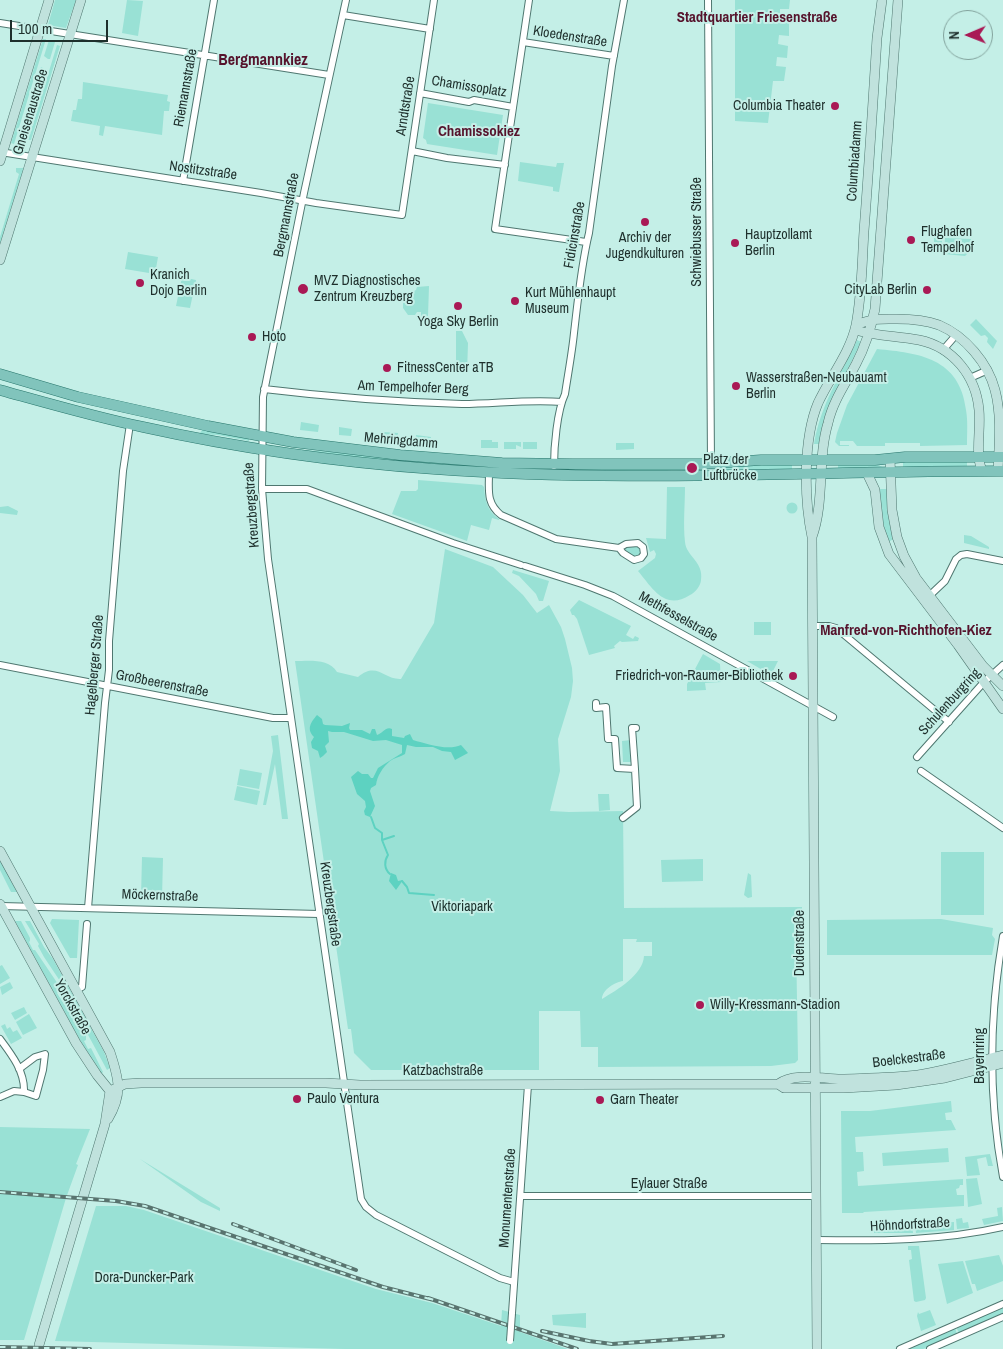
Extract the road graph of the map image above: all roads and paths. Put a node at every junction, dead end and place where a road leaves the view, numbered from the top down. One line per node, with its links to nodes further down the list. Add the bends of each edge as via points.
1 (49, 0): 13 (main road, Gneisenaustraße)
2 (81, 0): 15 (main road, Gneisenaustraße)
3 (214, 0): 17 (street, Riemannstraße)
4 (346, 0): 11 (street, Bergmannstraße)
5 (434, 0): 14 (street, Arndtstraße)
6 (530, 0): 16 (street)
7 (624, 0): 18 (street, Fidicinstraße)
8 (708, 0): 57 (street, Schwiebusser Straße)
9 (882, 0): 19 (main road, Columbiadamm)
10 (898, 0): 20 (main road)
11 (342, 15): 14 (street); 21 (street, Bergmannstraße)
12 (0, 23): 13 (street)
13 (40, 29): 15 (street); 29 (main road, Gneisenaustraße)
14 (430, 29): 22 (street, Arndtstraße)
15 (70, 34): 17 (street); 30 (main road, Gneisenaustraße)
16 (523, 42): 18 (street, Kloedenstraße); 25 (street)
17 (205, 55): 21 (street); 32 (street, Riemannstraße)
18 (614, 56): 35 (street, Fidicinstraße)
19 (875, 73): 20 (main road); 23 (main road, Columbiadamm)
20 (892, 74): 24 (main road)
21 (329, 75): 33 (street, Bergmannstraße)
22 (420, 93): 25 (street, Chamissoplatz); 28 (street, Arndtstraße)
23 (874, 94): 24 (main road); 26 (main road, Columbiadamm)
24 (891, 95): 27 (main road)
25 (513, 107): 31 (street)
26 (870, 136): 27 (main road); 38 (main road, Columbiadamm)
27 (888, 137): 37 (main road)
28 (412, 151): 31 (street); 34 (street, Arndtstraße)
29 (1, 155): 30 (street, Nostitzstraße)
30 (32, 157): 32 (street, Nostitzstraße); 36 (main road, Gneisenaustraße)
31 (505, 165): 35 (street, via 495,229)
32 (183, 181): 33 (street, Nostitzstraße)
33 (303, 200): 34 (street, Nostitzstraße); 45 (street, Bergmannstraße)
34 (402, 215)
35 (586, 242): 47 (street, Fidicinstraße)
36 (0, 260)
37 (873, 318): 38 (main road); 39 (main road); 40 (main road, via 919,320 939,325)
38 (855, 327): 39 (main road); 54 (main road, via 818,404 811,426)
39 (869, 334): 41 (main road, via 920,340); 55 (main road, via 832,410 824,437)
40 (956, 335): 41 (street); 42 (main road)
41 (943, 350): 44 (main road)
42 (988, 370): 44 (street); 51 (main road, via 998,403)
43 (0, 374): 49 (main road, Mehringdamm, via 87,399)
44 (970, 378): 52 (main road, via 979,410)
45 (264, 389): 47 (street, Am Tempelhofer Berg, via 385,401 465,404); 49 (street, Bergmannstraße)
46 (0, 390): 48 (main road, Mehringdamm)
47 (562, 402): 56 (street, Fidicinstraße)
48 (130, 424): 50 (main road, Mehringdamm); 77 (street, Hagelberger Straße, via 123,471)
49 (262, 437): 50 (street, Kreuzbergstraße); 56 (main road, Mehringdamm, via 400,456)
50 (262, 449): 60 (main road, Mehringdamm, via 399,466); 65 (street, Kreuzbergstraße)
51 (1001, 456): 52 (main road, Mehringdamm); 59 (main road)
52 (979, 457): 53 (main road, Mehringdamm); 58 (main road)
53 (890, 459): 55 (main road, Mehringdamm); 61 (main road)
54 (807, 460): 55 (main road, Mehringdamm); 57 (main road, Mehringdamm, via 761,460); 64 (main road)
55 (822, 460): 63 (main road)
56 (554, 469): 57 (main road, Mehringdamm); 60 (main road, Mehringdamm)
57 (711, 469): 64 (main road, Mehringdamm)
58 (982, 471): 59 (main road, Mehringdamm); 61 (main road, Mehringdamm)
59 (1001, 471)
60 (489, 472): 69 (street, via 490,502 501,515 556,539)
61 (890, 472): 62 (main road, Mehringdamm); 67 (main road)
62 (867, 473): 63 (main road, Mehringdamm); 68 (main road, via 875,490 879,527)
63 (821, 474): 64 (main road, Mehringdamm); 66 (main road, Dudenstraße, via 817,523)
64 (807, 475): 66 (main road, Dudenstraße, via 808,520)
65 (262, 489): 80 (street, Methfesselstraße, via 307,488 453,544 585,585 613,596); 83 (street, Kreuzbergstraße, via 268,559)
66 (812, 537): 72 (main road, Dudenstraße)
67 (898, 542): 68 (main road); 71 (main road)
68 (885, 546): 71 (main road, via 892,559)
69 (619, 548)
70 (1003, 561): 71 (street, via 961,555 945,582)
71 (927, 598): 75 (main road); 76 (main road)
72 (812, 626): 80 (main road, Dudenstraße); 84 (street, via 836,628)
73 (0, 665): 77 (street, Großbeerenstraße)
74 (1003, 665): 75 (street, Schulenburgring)
75 (992, 675): 76 (street, Schulenburgring); 78 (main road)
76 (984, 682): 81 (main road); 84 (street, Schulenburgring)
77 (107, 686): 83 (street, Großbeerenstraße, via 274,718); 94 (street, Hagelberger Straße)
78 (1003, 686)
79 (596, 703): 87 (street, via 596,708 606,708 608,739 615,738 617,768)
80 (812, 705): 82 (street, Methfesselstraße); 104 (main road, Dudenstraße)
81 (1003, 709)
82 (833, 717)
83 (291, 718): 95 (street, Kreuzbergstraße)
84 (949, 722): 86 (street, Schulenburgring)
85 (636, 728): 87 (street, via 632,728)
86 (917, 756)
87 (635, 769): 89 (street, via 637,807)
88 (921, 770): 90 (street)
89 (623, 818)
90 (1003, 828)
91 (0, 851): 93 (main road, Yorckstraße)
92 (0, 905): 93 (street, Möckernstraße); 107 (main road, Yorckstraße, via 76,1043 97,1075)
93 (29, 906): 94 (street, Möckernstraße); 98 (main road, Yorckstraße)
94 (88, 908): 95 (street, Möckernstraße)
95 (319, 914): 105 (street, Kreuzbergstraße)
96 (87, 924): 98 (street, Yorckstraße, via 82,986)
97 (1003, 936): 101 (street, Bayernring, via 994,1000)
98 (76, 990): 107 (main road, Yorckstraße, via 110,1052 119,1081)
99 (0, 1038): 103 (street)
100 (1003, 1054): 101 (main road, Boelckestraße)
101 (992, 1062): 102 (main road, Boelckestraße); 104 (main road, Boelckestraße, via 877,1082); 110 (street, Bayernring, via 994,1117)
102 (1003, 1063)
103 (19, 1069): 108 (street); 108 (street, via 45,1054 36,1096)
104 (816, 1083): 106 (main road, Katzbachstraße, via 784,1088 778,1084); 112 (main road, Dudenstraße)
105 (344, 1084): 106 (main road, Katzbachstraße); 107 (main road, Katzbachstraße, via 141,1082); 115 (street, Kreuzbergstraße, via 359,1190 366,1207 500,1278)
106 (528, 1085): 111 (street, Monumentenstraße)
107 (114, 1089): 118 (main road, Yorckstraße)
108 (24, 1092): 109 (street, via 14,1091)
109 (0, 1097)
110 (1003, 1176)
111 (521, 1196): 112 (street, Eylauer Straße); 115 (street, Monumentenstraße)
112 (816, 1196): 114 (main road, Dudenstraße)
113 (1003, 1228): 114 (street, Höhndorfstraße, via 921,1239)
114 (817, 1240): 120 (main road, Dudenstraße)
115 (514, 1282): 119 (street, Monumentenstraße, bridge)
116 (1003, 1304): 121 (street)
117 (1003, 1317): 122 (street)
118 (38, 1344)
119 (509, 1349)
120 (817, 1349)
121 (900, 1349)
122 (930, 1349)

